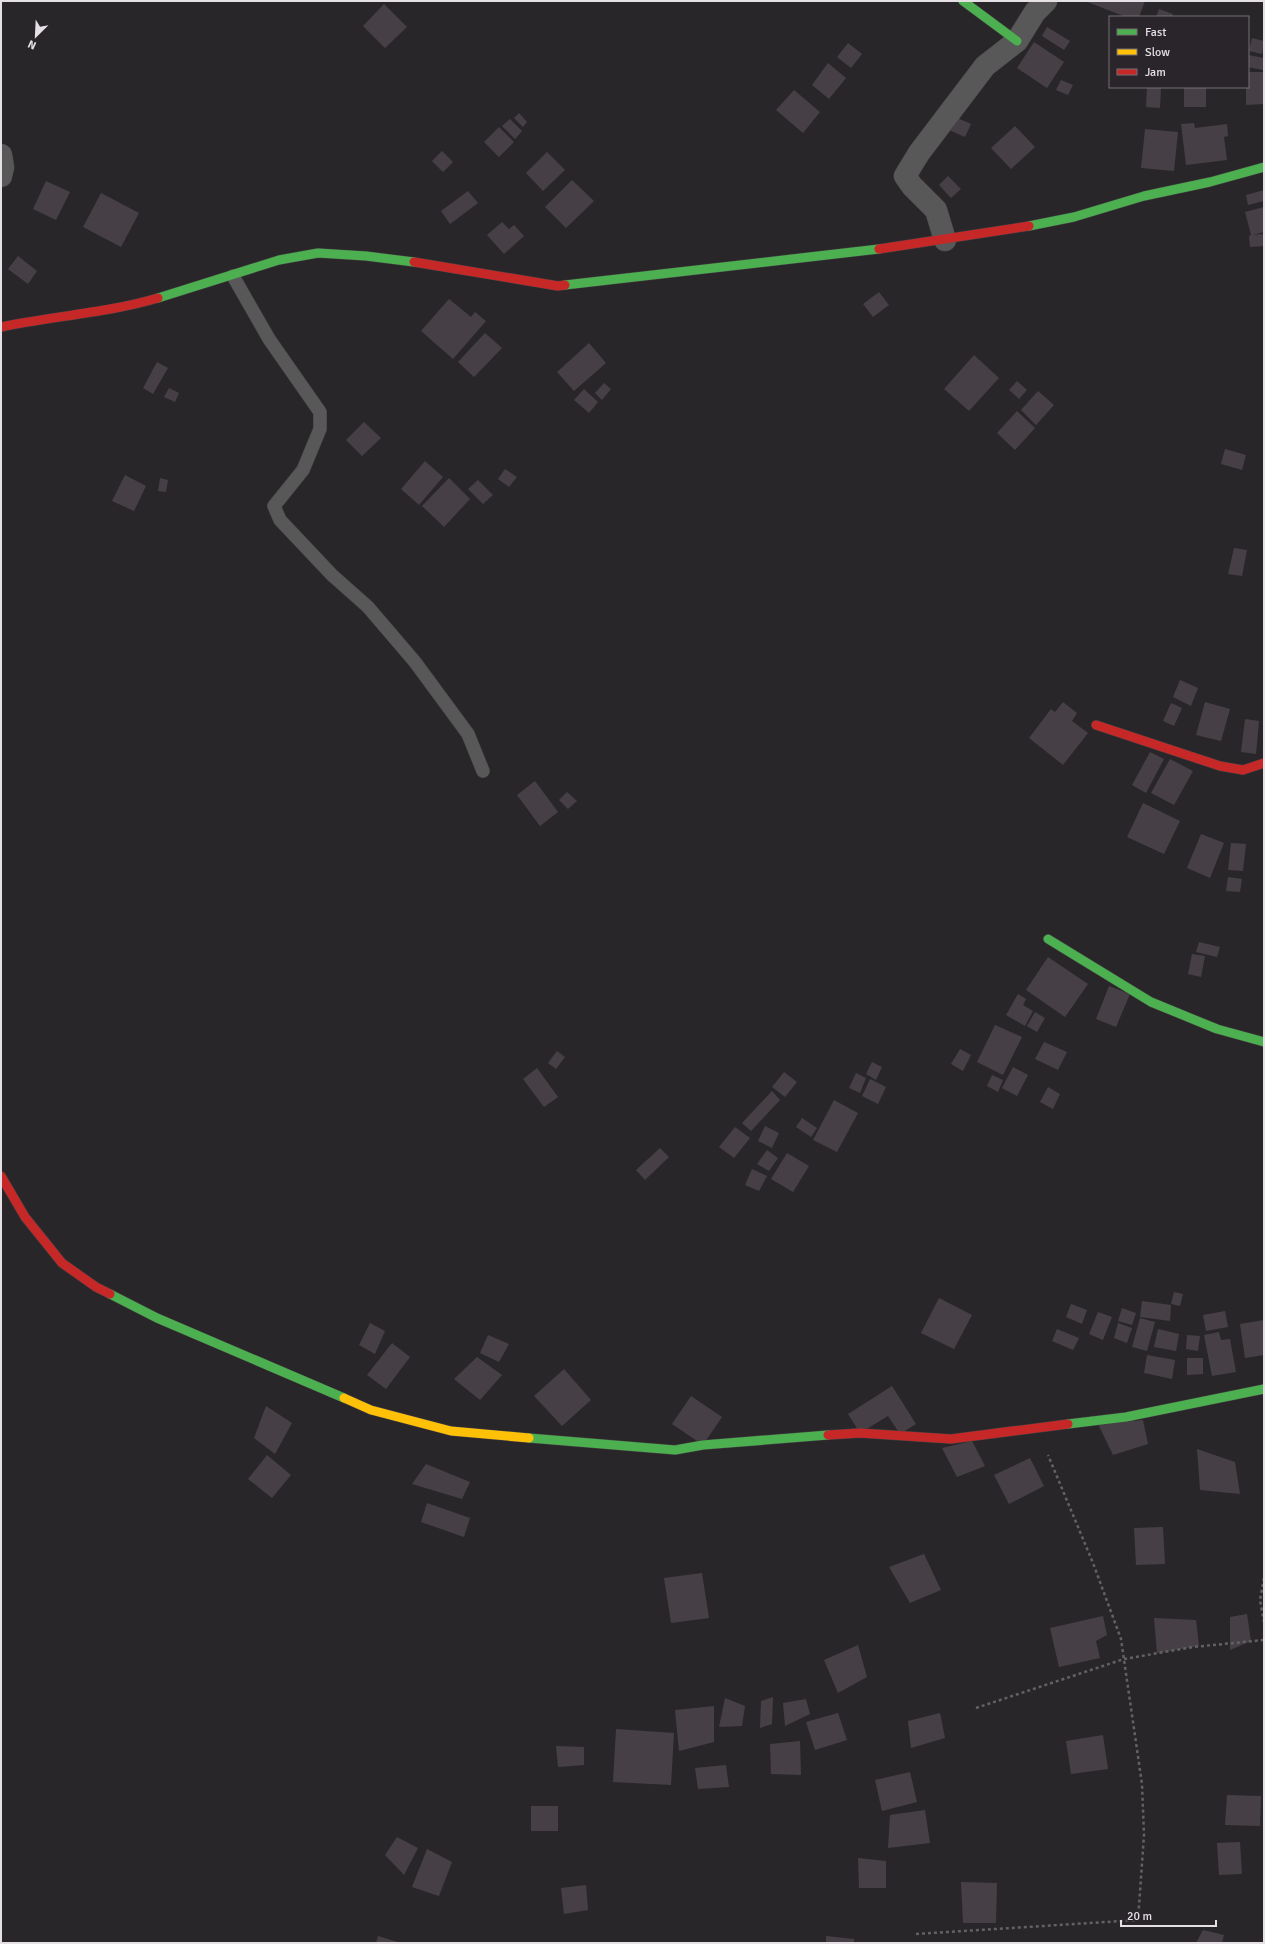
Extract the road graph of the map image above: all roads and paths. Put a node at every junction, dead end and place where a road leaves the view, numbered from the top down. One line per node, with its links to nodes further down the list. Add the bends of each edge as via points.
1 (963, 1): 3 (street)
2 (1046, 1): 3 (street, via 1035,12)
3 (1017, 41): 7 (street, via 985,66 919,153 905,176 936,210)
4 (1, 155): 6 (street)
5 (1264, 167): 7 (street, via 1144,196 1074,217)
6 (1, 176)
7 (945, 240): 8 (street, via 558,286 429,264 318,252 278,260)
8 (233, 276): 9 (street, via 127,307); 12 (lane, via 269,339 320,412 320,429 304,470 274,506 280,520 332,575 368,607 415,662 468,734)
9 (1, 327)
10 (1096, 725): 11 (street, via 1159,748 1220,766 1243,770)
11 (1264, 763)
12 (484, 771)
13 (1048, 939): 14 (street, via 1151,1002 1217,1029)
14 (1264, 1042)
15 (1, 1176): 17 (street, via 25,1217 62,1263 96,1287 157,1318 372,1410 451,1431 675,1450 703,1445 860,1433 951,1439)
16 (1264, 1389): 17 (street, via 1126,1417)
17 (1038, 1428): 21 (path, via 1121,1638)
18 (1264, 1578): 19 (path, via 1260,1600)
19 (1264, 1622)
20 (1264, 1640): 21 (path, via 1193,1646)
21 (1124, 1659): 22 (path); 23 (path, via 1142,1784 1144,1835 1138,1920)
22 (976, 1708)
23 (916, 1934)

